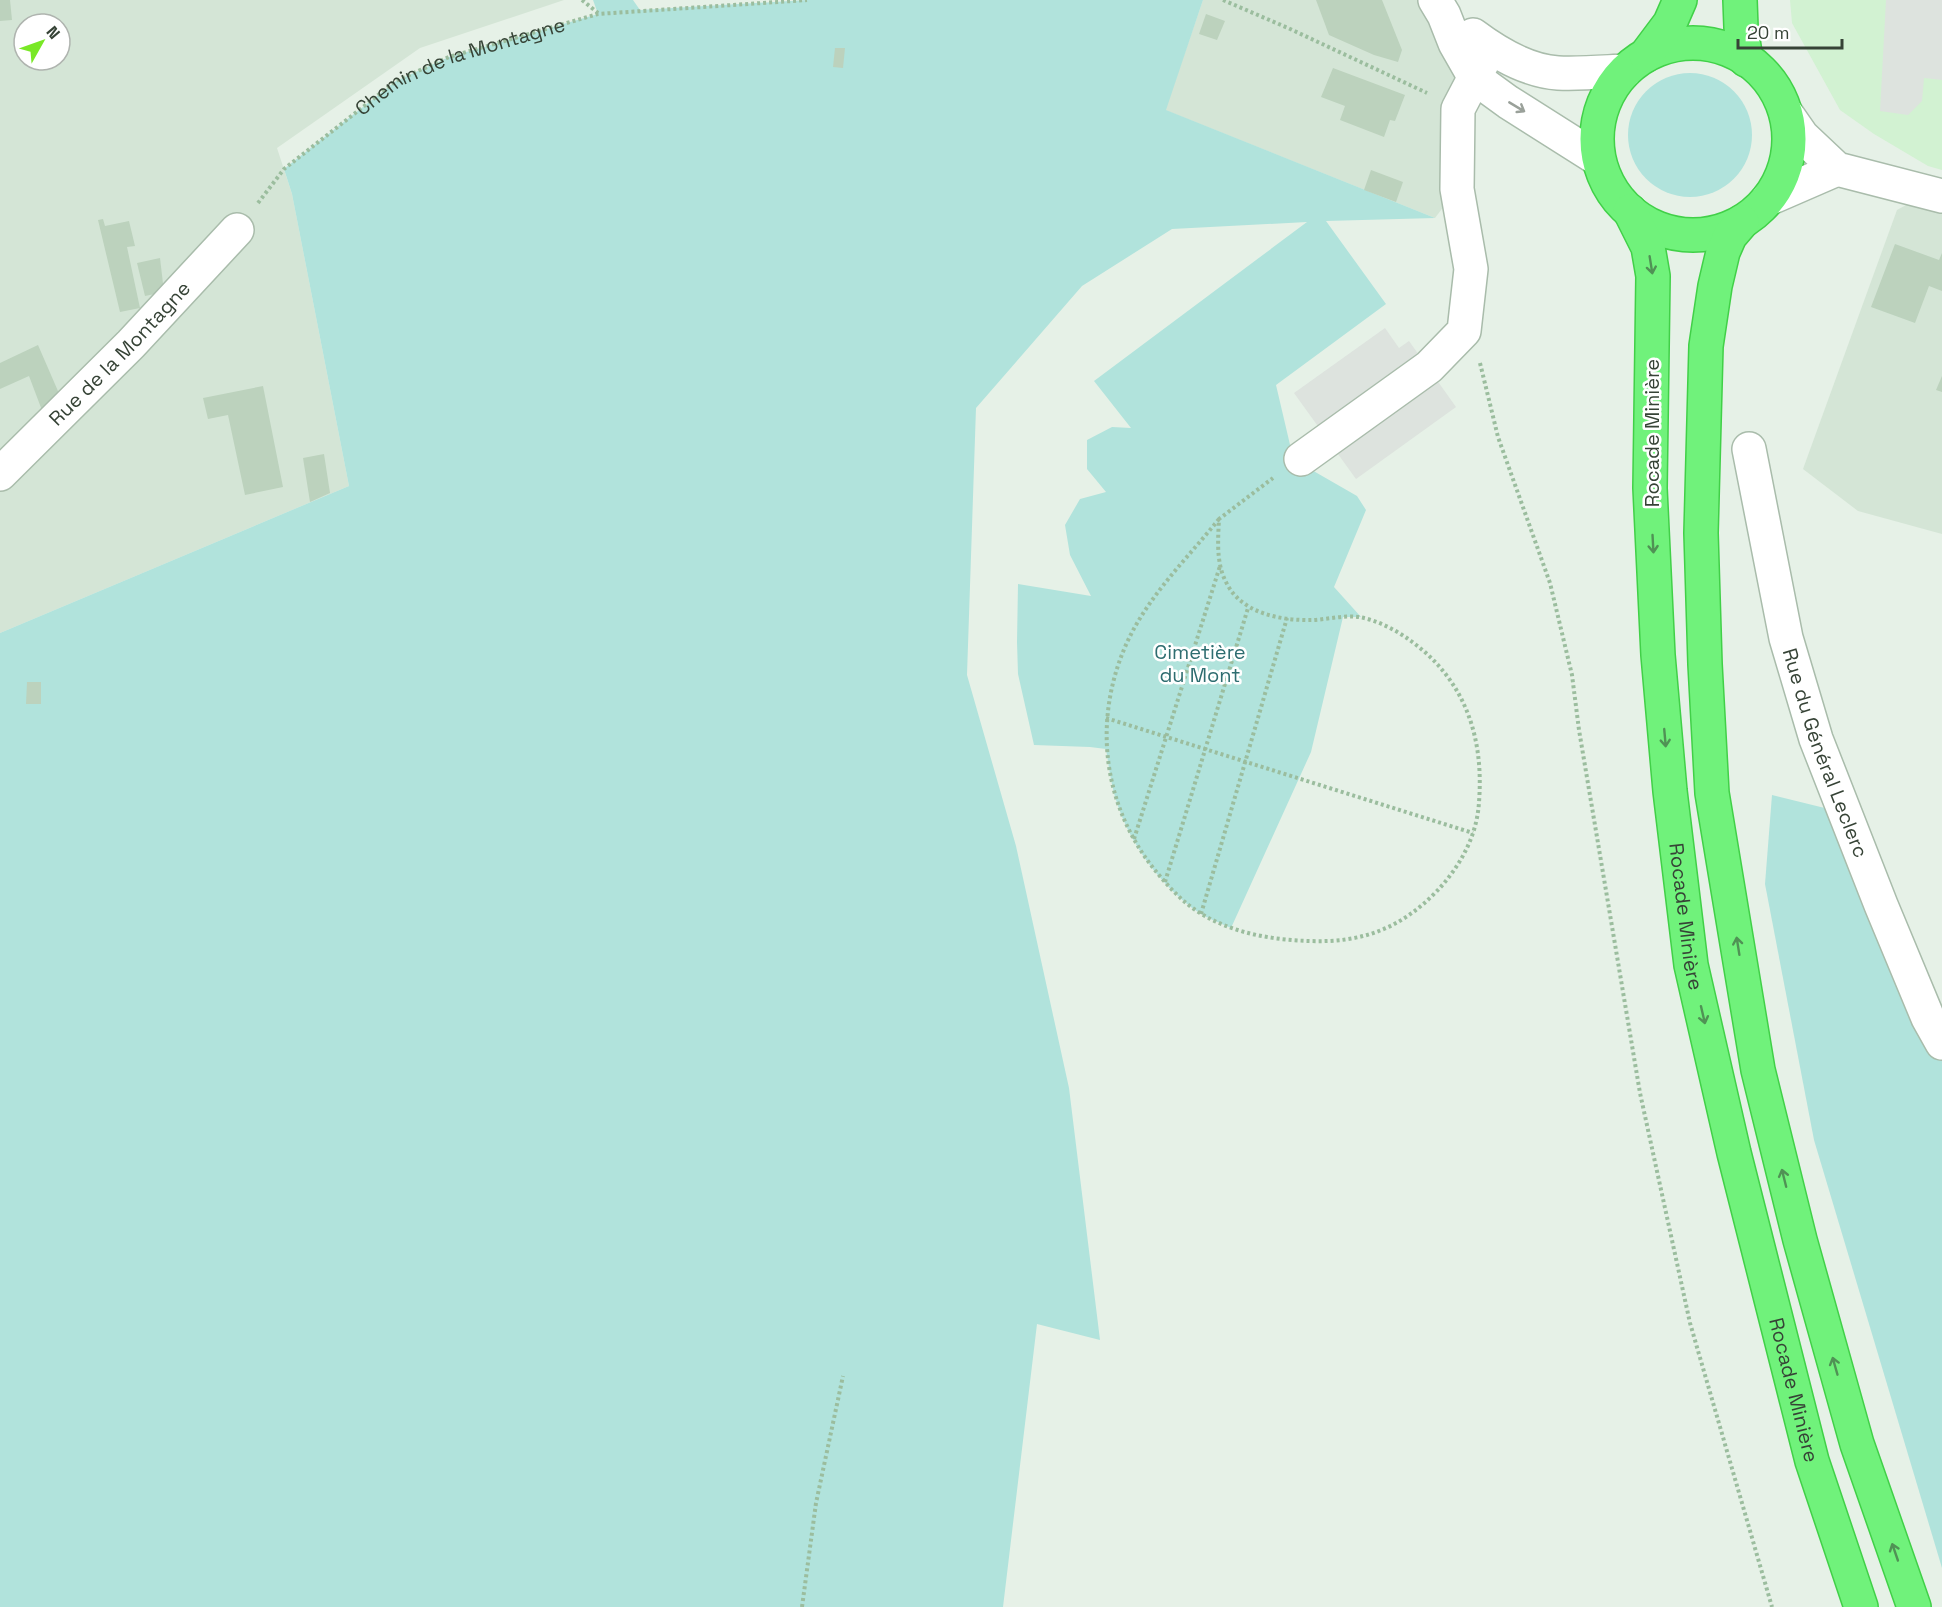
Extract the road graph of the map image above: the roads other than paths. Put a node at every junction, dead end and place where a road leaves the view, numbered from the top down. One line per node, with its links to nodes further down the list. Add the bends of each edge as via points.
1 (1680, 0): 6 (highway, via 1671,22)
2 (1740, 0): 5 (highway)
3 (1440, 7): 4 (street); 7 (street)
4 (1490, 48): 6 (street, via 1524,65 1557,73); 7 (street)
5 (1746, 60): 6 (highway, via 1723,48 1697,43 1671,45); 8 (highway, via 1771,83)
6 (1635, 63): 9 (highway, via 1612,86 1603,103 1598,122)
7 (1475, 78): 9 (street, one-way to 9); 17 (street, via 1458,109 1458,189 1471,268 1464,331 1429,367)
8 (1786, 113): 10 (street, via 1802,136); 12 (highway, via 1787,159)
9 (1599, 159): 13 (highway, via 1610,188)
10 (1837, 168): 11 (street); 12 (street)
11 (1942, 196)
12 (1768, 199): 14 (highway)
13 (1630, 212): 14 (highway, via 1655,228 1698,237); 20 (highway, Rocade Minière, one-way to 20, via 1648,247 1653,276 1650,488 1658,655 1691,965 1812,1461)
14 (1742, 222): 21 (highway, one-way to 14, via 1857,1444 1800,1240 1758,1070 1712,793 1701,532 1706,346 1723,252)
15 (237, 230): 18 (street, Rue de la Montagne, via 131,344)
16 (1749, 449): 19 (street, Rue du Général Leclerc, via 1786,638 1816,739 1881,905)
17 (1300, 459)
18 (0, 474)
19 (1942, 1043)
20 (1861, 1607)
21 (1914, 1607)

